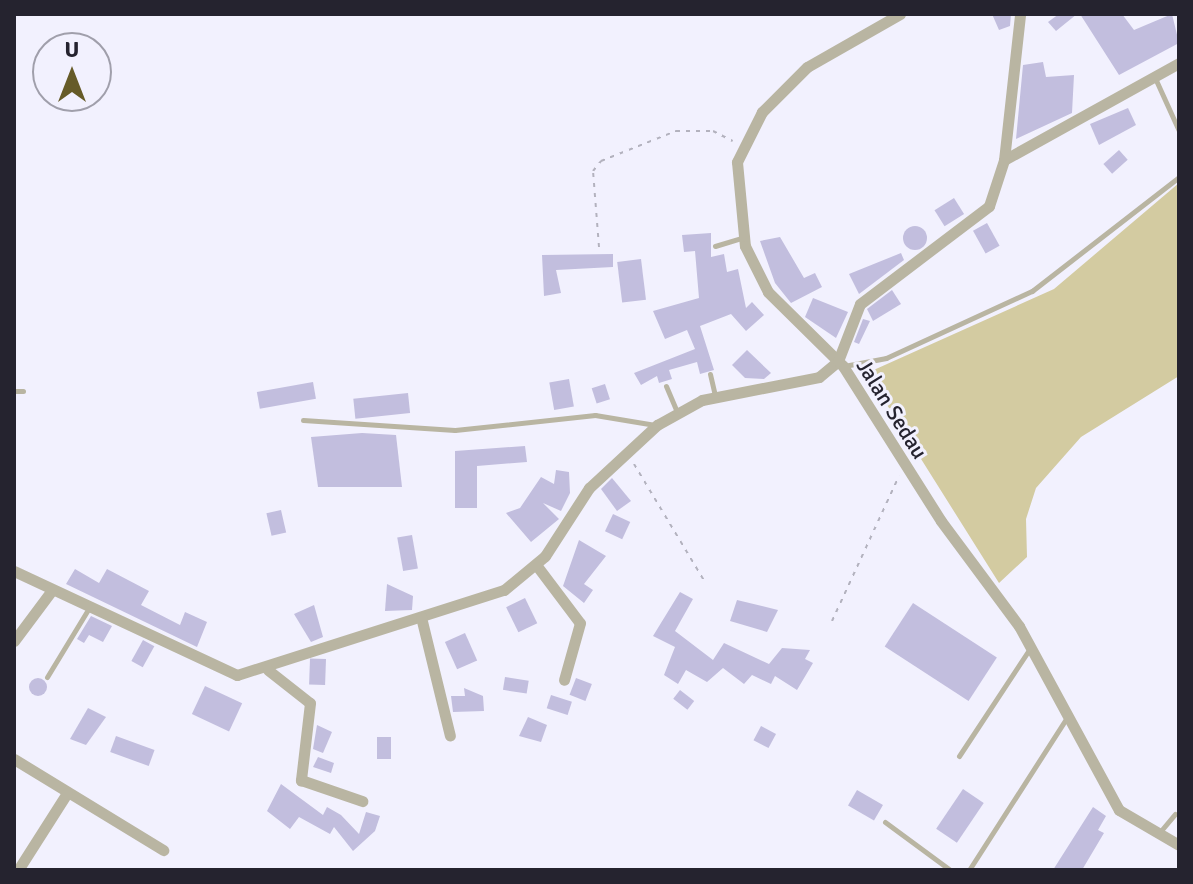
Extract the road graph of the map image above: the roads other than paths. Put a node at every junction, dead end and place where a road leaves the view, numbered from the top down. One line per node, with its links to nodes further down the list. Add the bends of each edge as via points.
1 (900, 14): 8 (street, Jalan Sedau, via 792,80 741,145 735,184)
2 (1020, 14): 6 (street)
3 (1179, 63): 4 (street)
4 (1155, 78): 5 (lane); 6 (street)
5 (1179, 131)
6 (1004, 160): 10 (street, via 995,196 970,227 860,304)
7 (1179, 177): 10 (lane, via 1032,291 886,358)
8 (742, 238): 9 (lane); 10 (street, Jalan Sedau, via 768,292)
9 (715, 246)
10 (840, 363): 15 (street, via 809,382); 25 (street, Jalan Sedau, via 904,466)
11 (710, 374): 15 (lane)
12 (666, 386): 16 (lane)
13 (14, 391): 14 (lane)
14 (23, 391)
15 (715, 396): 16 (street)
16 (677, 412): 18 (street)
17 (303, 420): 18 (lane, via 455,430 595,415)
18 (657, 425): 19 (street, via 589,488)
19 (537, 566): 23 (street, via 477,603); 28 (street, via 580,623)
20 (14, 571): 21 (street)
21 (52, 590): 22 (street); 24 (street)
22 (89, 608): 26 (street, via 216,672); 27 (lane)
23 (421, 617): 26 (street); 30 (street)
24 (14, 641)
25 (1032, 646): 29 (street, Jalan Sedau); 31 (lane)
26 (268, 670): 34 (street, via 310,703 301,780)
27 (47, 677)
28 (564, 680)
29 (1067, 718): 37 (street, Jalan Sedau, via 1119,810); 42 (lane)
30 (450, 736)
31 (959, 756)
32 (14, 759): 33 (street)
33 (67, 793): 39 (street); 40 (street)
34 (362, 801)
35 (1175, 814): 37 (lane)
36 (885, 822): 41 (lane)
37 (1155, 836): 38 (street, Jalan Sedau)
38 (1179, 845)
39 (163, 850)
40 (19, 868)
41 (950, 870)
42 (969, 870)

